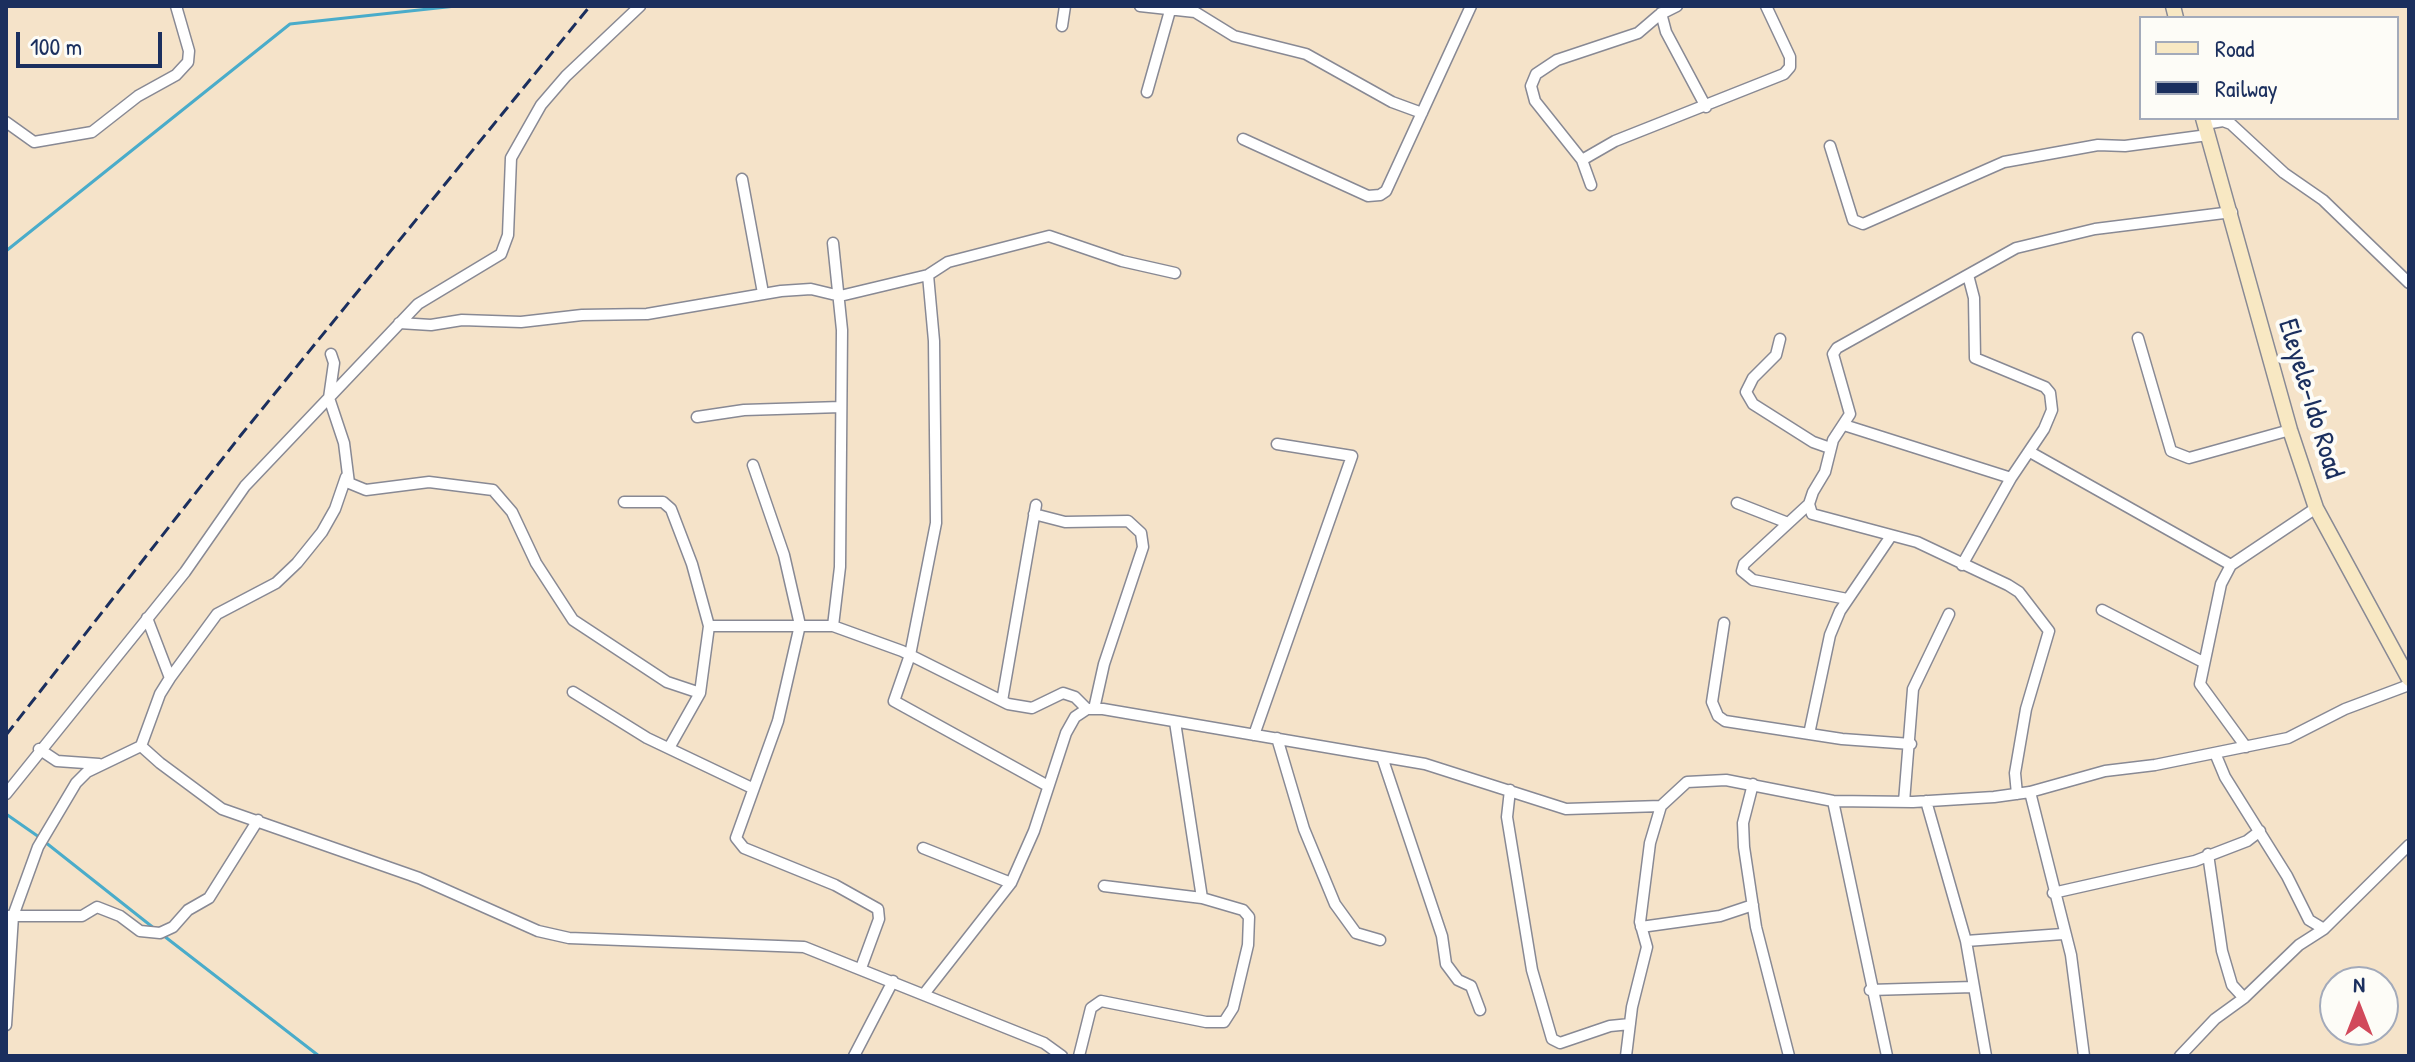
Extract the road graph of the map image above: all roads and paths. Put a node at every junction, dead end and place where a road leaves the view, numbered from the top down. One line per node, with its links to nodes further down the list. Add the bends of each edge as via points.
1 (176, 6): 15 (street, via 189,51 188,62 176,75 92,132 34,142)
2 (640, 6): 30 (street, via 541,105 511,158 508,235 501,254 418,304)
3 (1065, 6): 11 (street)
4 (1140, 6): 8 (street)
5 (1471, 6): 14 (street)
6 (1677, 6): 10 (street)
7 (1766, 6): 13 (street, via 1790,67)
8 (1171, 7): 9 (street); 12 (street)
9 (1201, 11): 14 (street, via 1234,36 1306,54)
10 (1661, 13): 13 (street); 19 (street, via 1638,33 1557,60 1536,74 1531,86 1535,101)
11 (1062, 26)
12 (1147, 92)
13 (1706, 107): 19 (street, via 1615,141)
14 (1422, 113): 17 (street, via 1386,191 1375,197)
15 (6, 122)
16 (2205, 126): 18 (street, via 2125,146 2098,145 2004,162 1863,224 1853,220); 22 (main road, Eleyele-Ido Road); 27 (street, via 2231,124 2284,173 2323,200)
17 (1243, 139)
18 (1830, 146)
19 (1582, 160): 21 (street)
20 (742, 179): 28 (street)
21 (1591, 185)
22 (2232, 212): 26 (street, via 2055,238 2016,248); 38 (main road, Eleyele-Ido Road)
23 (833, 243): 29 (street)
24 (1175, 273): 25 (street, via 1049,236 948,262)
25 (928, 275): 29 (street); 61 (street, via 938,492)
26 (1968, 275): 37 (street, via 1837,348 1833,360 1850,410); 41 (street, via 1974,298 1975,358 2037,382 2050,393 2052,410)
27 (2409, 283)
28 (763, 293): 29 (street, via 811,289); 30 (street, via 647,314)
29 (840, 296): 35 (street)
30 (399, 323): 34 (street)
31 (2138, 338): 38 (street, via 2171,451 2189,458)
32 (1780, 339): 40 (street, via 1776,355 1746,392 1753,404)
33 (331, 354): 34 (street)
34 (329, 398): 43 (street, via 344,443); 56 (street, via 245,486)
35 (841, 407): 36 (street); 60 (street, via 840,567)
36 (697, 417)
37 (1844, 425): 40 (street); 44 (street)
38 (2290, 430): 48 (main road, Eleyele-Ido Road)
39 (1277, 444): 71 (street, via 1352,456)
40 (1830, 448): 47 (street)
41 (2030, 452): 44 (street); 52 (street)
42 (753, 465): 58 (street, via 784,555)
43 (346, 477): 63 (street, via 322,532 297,563 276,583 217,614); 66 (street, via 366,490 429,482 493,490 512,512 536,563 573,620 667,682)
44 (2011, 478): 51 (street)
45 (624, 502): 59 (street, via 668,505)
46 (1737, 503): 49 (street)
47 (1809, 504): 49 (street); 50 (street, via 1818,519)
48 (2316, 508): 52 (street); 64 (main road, Eleyele-Ido Road)
49 (1788, 523): 53 (street, via 1744,564 1744,575)
50 (1891, 536): 51 (street, via 1917,542); 53 (street)
51 (1962, 565): 87 (street, via 2019,592 2049,631 2026,709 2015,773)
52 (2231, 565): 62 (street, via 2221,584)
53 (1847, 599): 70 (street, via 1824,651)
54 (2102, 610): 62 (street)
55 (1949, 614): 73 (street, via 1913,689)
56 (147, 618): 63 (street); 77 (street)
57 (1724, 623): 70 (street, via 1712,702 1718,716 1741,725)
58 (800, 625): 59 (street); 60 (street); 83 (street, via 778,721)
59 (709, 626): 66 (street)
60 (833, 626): 61 (street)
61 (910, 655): 67 (street); 82 (street, via 893,696 896,705)
62 (2203, 662): 75 (street, via 2202,688)
63 (170, 678): 74 (street)
64 (2409, 682): 75 (street, via 2288,738)
65 (573, 692): 76 (street)
66 (700, 693): 76 (street)
67 (1002, 701): 68 (street, via 1028,708 1063,693); 68 (street, via 1035,510 1065,522 1128,521 1141,533 1143,547)
68 (1091, 709): 69 (street); 82 (street, via 1075,717 1066,733)
69 (1175, 722): 71 (street); 100 (street)
70 (1809, 734): 73 (street)
71 (1254, 735): 72 (street)
72 (1277, 738): 79 (street); 106 (street, via 1304,829 1335,904 1356,933)
73 (1911, 744): 90 (street)
74 (141, 746): 80 (street); 92 (street, via 222,809)
75 (2246, 747): 78 (street)
76 (669, 748): 83 (street)
77 (39, 749): 80 (street, via 57,761); 86 (street)
78 (2215, 753): 85 (street, via 2105,771); 93 (street)
79 (1382, 757): 84 (street, via 1445,769); 114 (street, via 1442,936 1446,964 1458,980 1471,986)
80 (99, 764): 102 (street, via 76,783 38,847)
81 (1753, 784): 88 (street); 91 (street, via 1698,779 1678,788); 101 (street, via 1743,832)
82 (1048, 786): 97 (street)
83 (752, 788): 108 (street, via 736,830 739,844 878,909)
84 (1510, 790): 91 (street, via 1572,810); 115 (street, via 1507,817 1532,970 1552,1039 1560,1043)
85 (2030, 792): 87 (street); 99 (street)
86 (6, 794)
87 (2017, 794): 89 (street)
88 (1833, 801): 90 (street); 111 (street)
89 (1926, 801): 90 (street); 107 (street)
90 (1904, 802)
91 (1661, 806): 103 (street, via 1650,843)
92 (258, 820): 102 (street, via 215,892 160,933 140,931 97,907 82,916); 108 (street, via 554,935 790,945)
93 (2260, 831): 96 (street); 104 (street, via 2309,920)
94 (2409, 845): 104 (street)
95 (923, 848): 97 (street)
96 (2208, 854): 99 (street); 113 (street, via 2222,951 2232,985)
97 (1011, 883): 112 (street)
98 (1104, 886): 100 (street)
99 (2053, 893): 105 (street)
100 (1202, 898): 119 (street, via 1243,910 1249,917 1248,945 1229,1017 1206,1022 1101,1001 1091,1008)
101 (1753, 905): 103 (street, via 1720,916); 121 (street)
102 (9, 916): 116 (street)
103 (1641, 927): 115 (street, via 1647,947)
104 (2324, 929): 113 (street, via 2299,945)
105 (2063, 934): 107 (street); 124 (street, via 2080,1005)
106 (1380, 940)
107 (1966, 941): 110 (street)
108 (861, 968): 109 (street)
109 (893, 981): 112 (street); 117 (street)
110 (1973, 987): 111 (street); 123 (street)
111 (1870, 990): 122 (street)
112 (924, 994): 118 (street, via 1044,1043)
113 (2244, 998): 125 (street)
114 (1480, 1010)
115 (1630, 1024): 120 (street)
116 (6, 1025)
117 (854, 1056)
118 (1062, 1056)
119 (1079, 1056)
120 (1626, 1056)
121 (1789, 1056)
122 (1887, 1056)
123 (1986, 1056)
124 (2084, 1056)
125 (2180, 1056)

